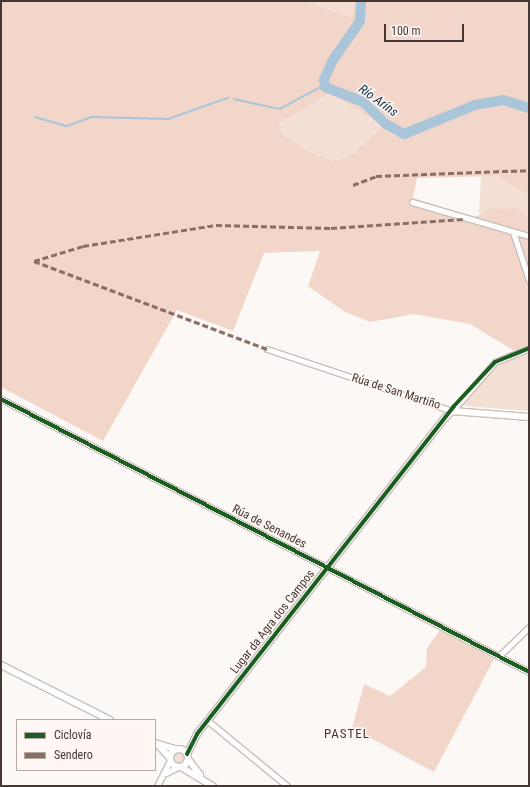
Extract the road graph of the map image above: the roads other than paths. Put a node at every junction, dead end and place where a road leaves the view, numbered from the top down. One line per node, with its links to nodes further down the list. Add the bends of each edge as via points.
1 (412, 202): 2 (street)
2 (513, 232): 3 (street); 4 (street)
3 (529, 236)
4 (529, 280)
5 (529, 348): 8 (street, via 495,362)
6 (267, 349): 8 (street, Rúa de San Martiño)
7 (1, 399): 10 (street, Rúa de Senandes)
8 (452, 411): 9 (street, Rúa de San Martiño); 10 (street, Lugar da Agra dos Campos)
9 (529, 417)
10 (329, 568): 12 (street, Rúa de Senandes); 16 (street, Lugar da Agra dos Campos)
11 (529, 627): 12 (street)
12 (499, 656): 14 (street, Rúa de Senandes)
13 (1, 665): 15 (street)
14 (529, 672)
15 (108, 719)
16 (208, 721): 18 (street, Lugar da Agra dos Campos); 27 (street)
17 (157, 744): 19 (street); 21 (street)
18 (190, 744): 19 (street, Lugar da Agra dos Campos); 20 (street, Lugar da Agra dos Campos)
19 (178, 749): 20 (street); 21 (street)
20 (188, 757): 22 (street); 24 (street)
21 (170, 759): 22 (street); 23 (street)
22 (180, 767): 23 (street); 24 (street)
23 (166, 773): 25 (street)
24 (201, 776): 26 (street)
25 (157, 786)
26 (213, 786)
27 (287, 786)

